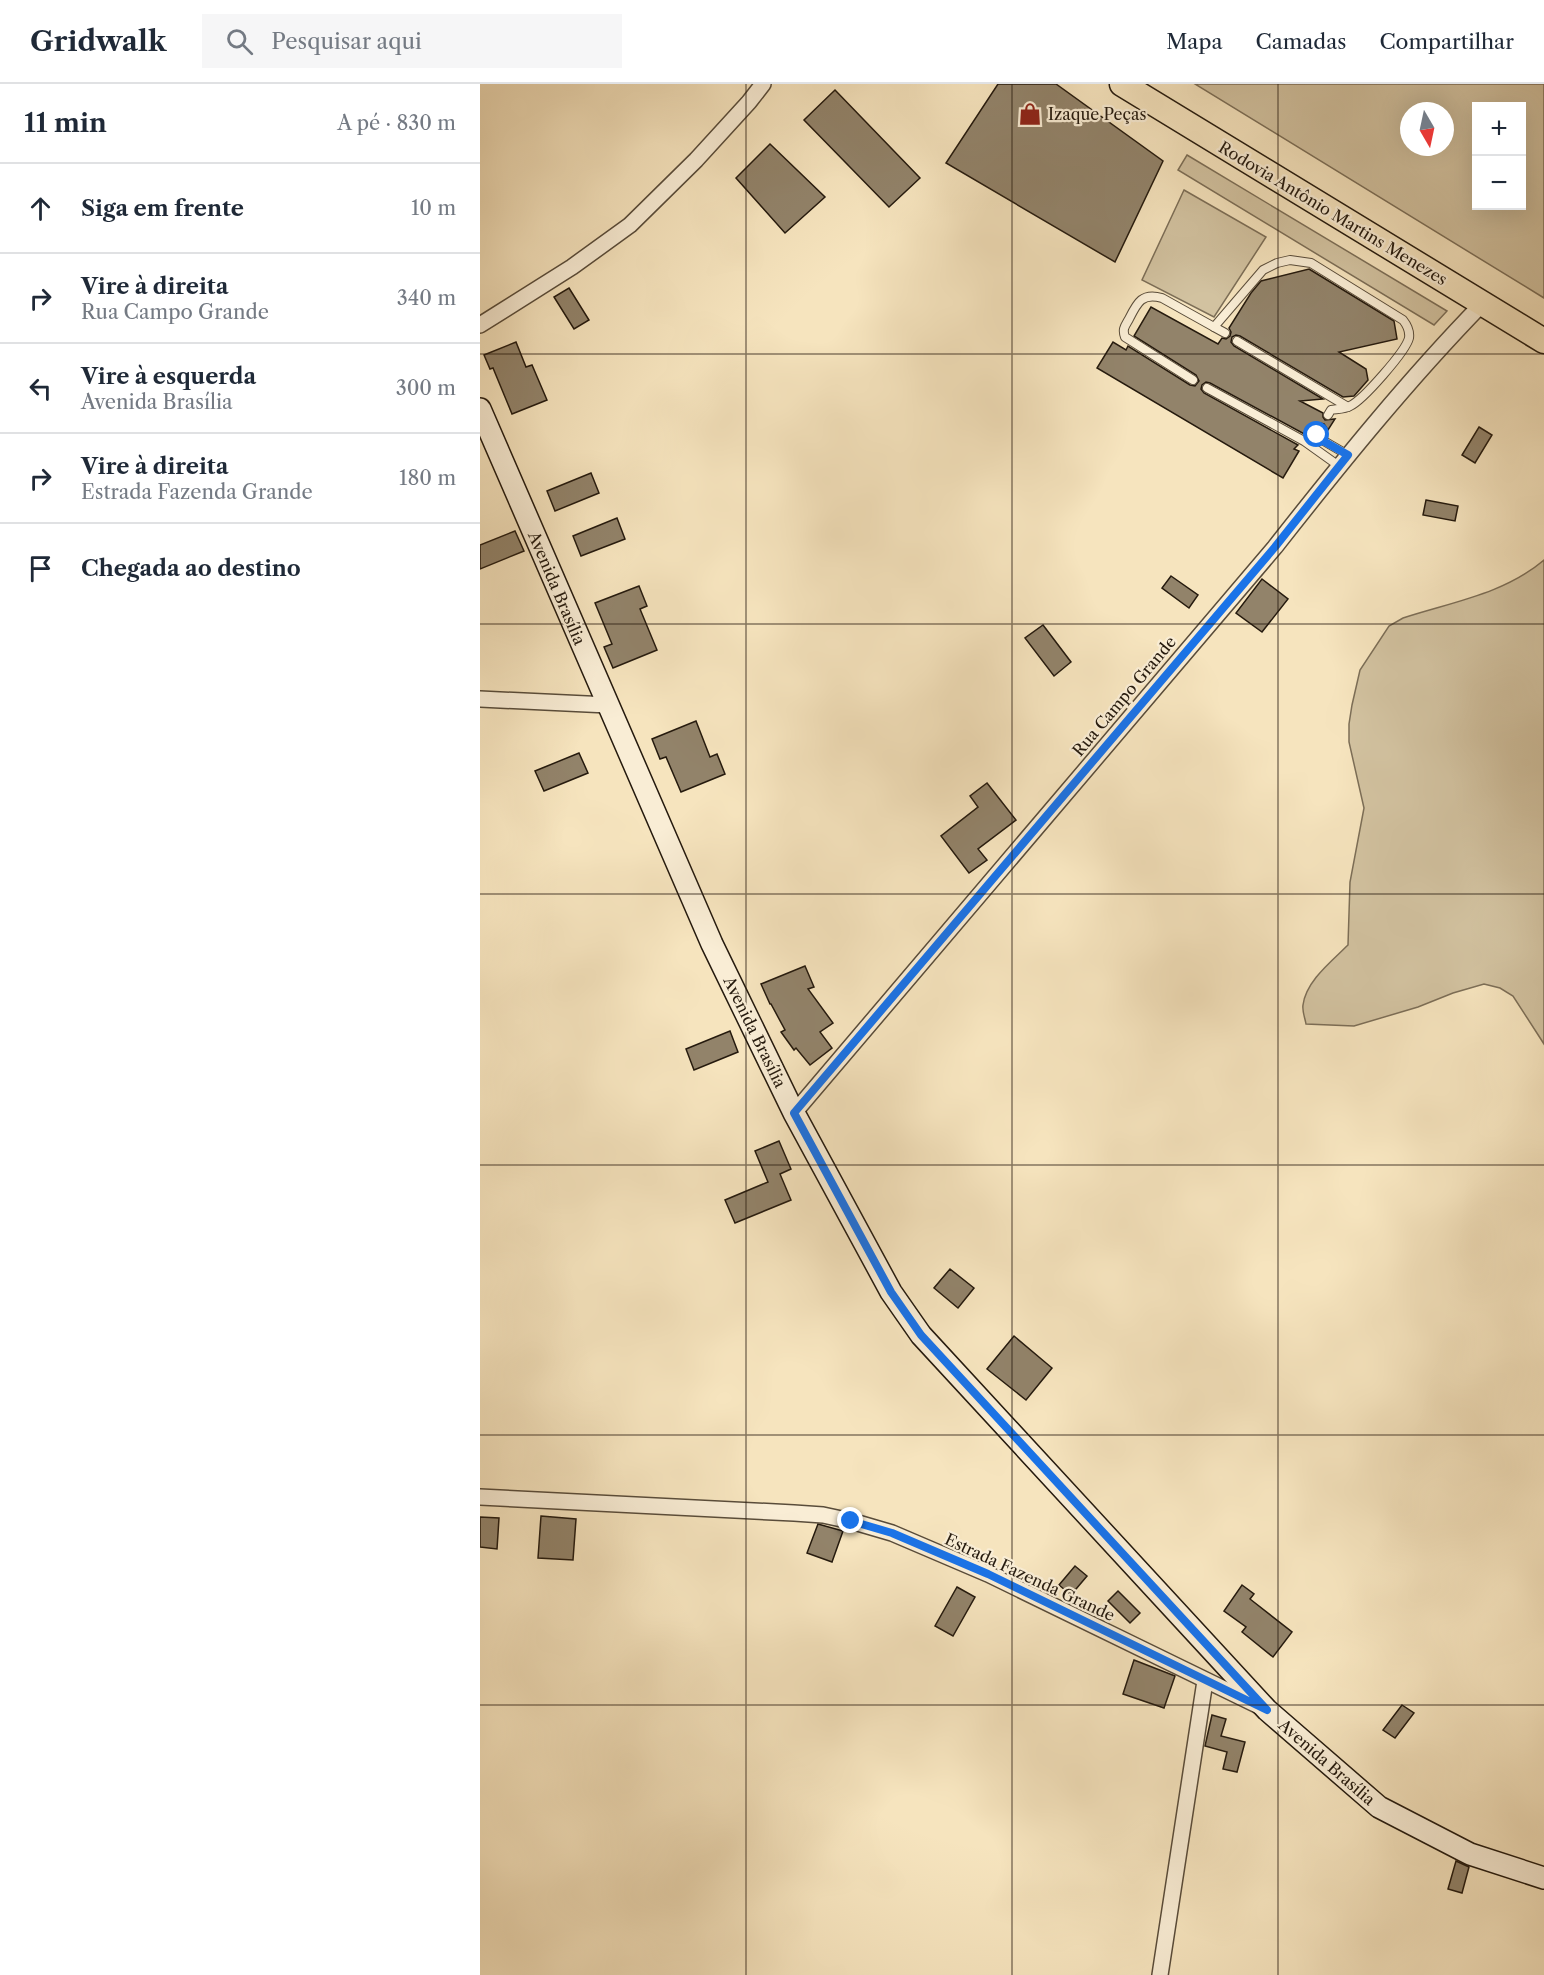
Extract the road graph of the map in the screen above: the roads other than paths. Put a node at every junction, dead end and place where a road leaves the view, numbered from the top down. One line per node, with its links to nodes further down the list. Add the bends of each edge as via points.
1 (763, 84): 4 (street, via 696,160 630,225)
2 (1122, 84): 3 (main road, Rodovia Antônio Martins Menezes)
3 (1482, 304): 8 (main road, Rodovia Antônio Martins Menezes); 15 (street, Rua Campo Grande)
4 (480, 325)
5 (1214, 327): 6 (lane); 9 (lane, via 1153,295 1135,305 1123,329 1127,339); 11 (lane, via 1263,270 1290,260 1311,263 1403,320 1408,327 1409,338 1394,361)
6 (1225, 333)
7 (1237, 341): 11 (lane)
8 (1544, 341)
9 (1193, 380)
10 (1207, 388): 15 (lane)
11 (1348, 408): 13 (lane, via 1331,410)
12 (480, 410): 17 (main road, Avenida Brasília)
13 (1328, 415)
14 (1321, 429): 15 (lane, via 1317,437)
15 (1343, 460): 18 (street, Rua Campo Grande, via 1275,547)
16 (480, 699): 17 (street)
17 (608, 705): 18 (main road, Avenida Brasília, via 712,944)
18 (794, 1113): 21 (main road, Avenida Brasília, via 891,1292 921,1335)
19 (480, 1497): 20 (street, Estrada Fazenda Grande, via 794,1513 851,1521 892,1533 988,1574)
20 (1205, 1681): 21 (street, Estrada Fazenda Grande); 23 (street)
21 (1267, 1710): 22 (main road, Avenida Brasília, via 1379,1807 1470,1854)
22 (1544, 1878)
23 (1160, 1975)

